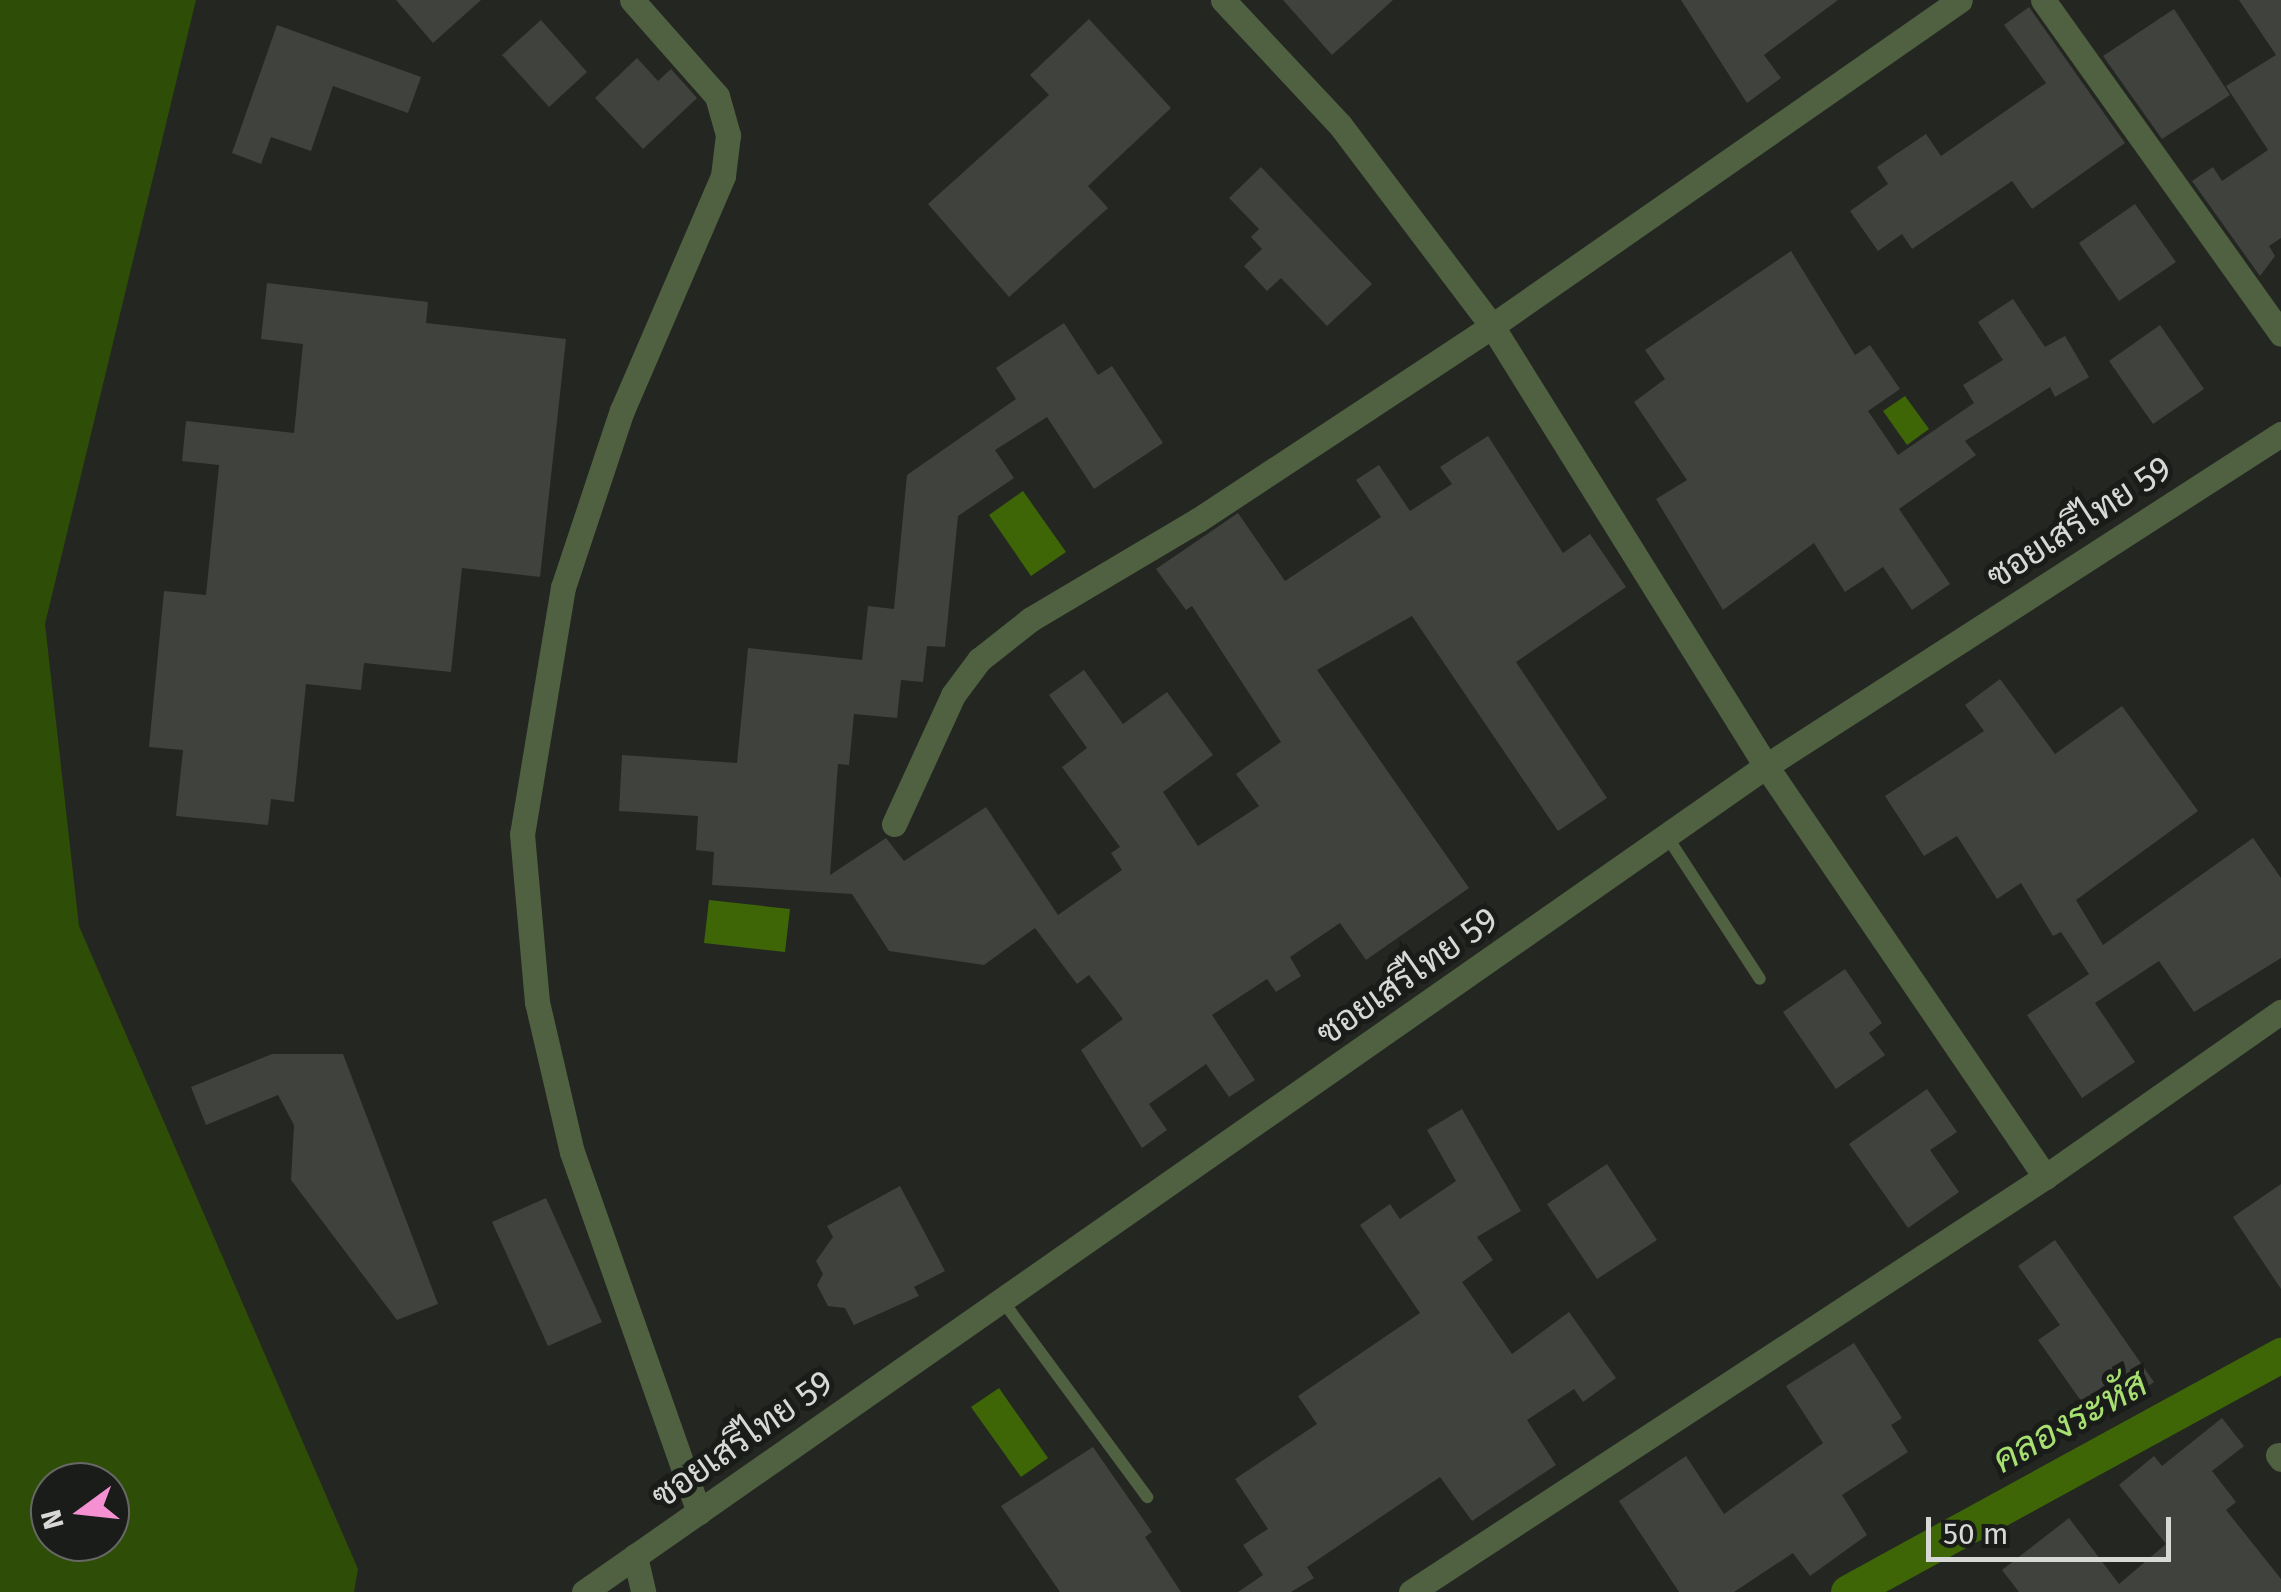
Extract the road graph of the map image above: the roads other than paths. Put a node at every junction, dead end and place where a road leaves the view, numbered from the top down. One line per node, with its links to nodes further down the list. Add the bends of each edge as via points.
1 (632, 0): 16 (street, via 716,96 728,135 723,176 622,410 563,587 522,834 536,1002 572,1152)
2 (1223, 0): 5 (street, via 1340,125)
3 (1960, 0): 5 (street)
4 (2042, 0): 6 (street)
5 (1492, 326): 8 (street); 9 (street, via 1198,520 1031,619 979,660 925,744)
6 (2281, 334)
7 (2281, 434): 8 (street, ซอยเสรีไทย 59)
8 (1766, 766): 10 (street, ซอยเสรีไทย 59); 13 (street)
9 (894, 824)
10 (1668, 838): 11 (lane); 14 (street, ซอยเสรีไทย 59)
11 (1760, 979)
12 (2281, 1012): 13 (street)
13 (2045, 1178): 20 (street)
14 (1002, 1300): 15 (lane); 16 (street, ซอยเสรีไทย 59)
15 (1146, 1497)
16 (699, 1512): 17 (street, ซอยเสรีไทย 59)
17 (635, 1556): 18 (street, ซอยเสรีไทย 59); 19 (street)
18 (584, 1592)
19 (643, 1592)
20 (1411, 1592)

